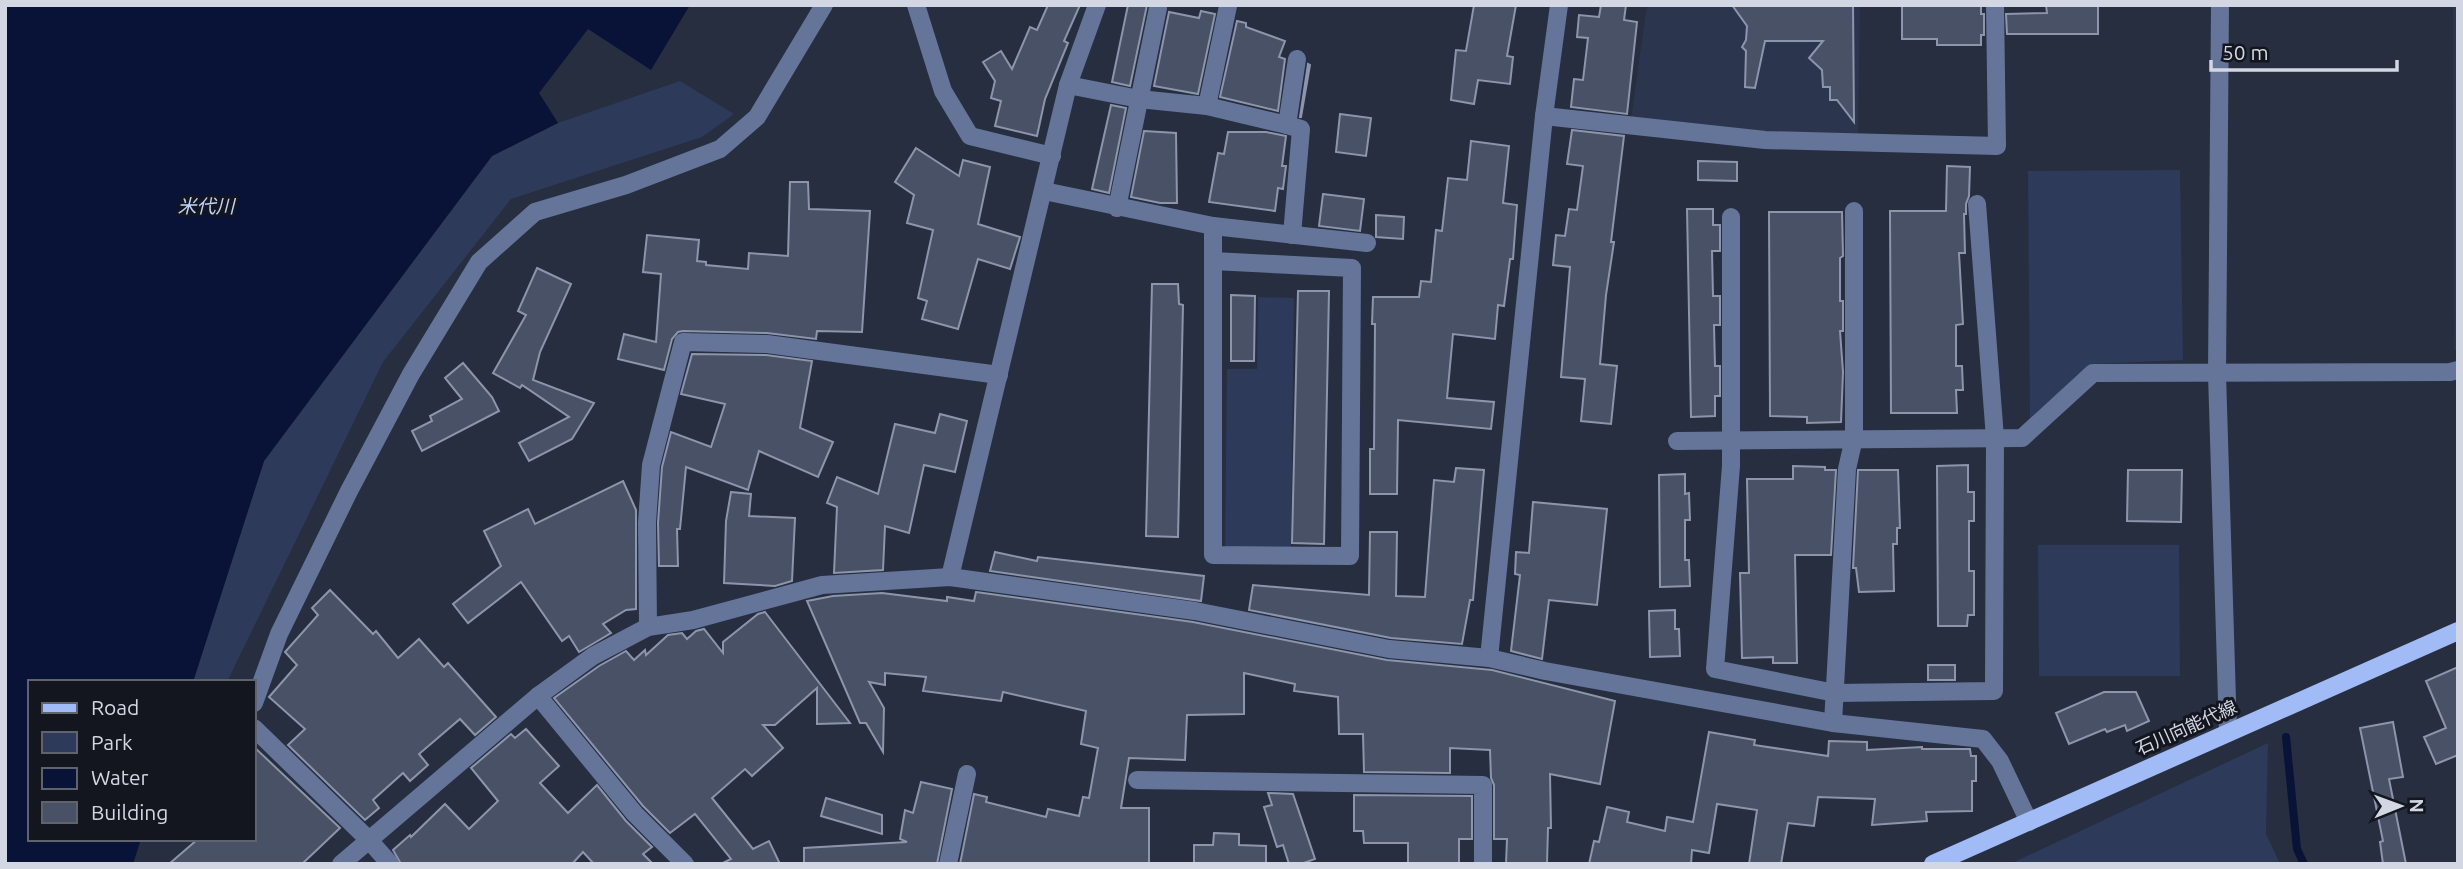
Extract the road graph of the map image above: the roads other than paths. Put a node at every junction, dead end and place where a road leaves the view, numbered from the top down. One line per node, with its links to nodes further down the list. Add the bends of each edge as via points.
1 (824, 5): 38 (street, via 757,117 720,149 626,185 535,212 479,262 411,374 349,491 279,634)
2 (916, 5): 15 (street, via 943,91 970,136)
3 (1097, 5): 10 (street)
4 (1559, 5): 13 (street)
5 (1995, 5): 13 (street, via 1997,146 1765,140)
6 (2220, 5): 26 (street)
7 (1228, 6): 12 (street)
8 (1158, 8): 11 (street)
9 (1297, 60): 14 (street)
10 (1068, 85): 11 (street); 15 (street)
11 (1139, 99): 12 (street); 18 (street)
12 (1208, 106): 14 (street)
13 (1544, 116): 35 (street)
14 (1287, 125): 22 (street, via 1301,129)
15 (1052, 156): 16 (street)
16 (1044, 191): 18 (street); 27 (street)
17 (1977, 204): 28 (street)
18 (1117, 208): 21 (street)
19 (1854, 211): 29 (street)
20 (1731, 217): 31 (street)
21 (1213, 226): 22 (street); 24 (street)
22 (1292, 235): 23 (street)
23 (1367, 243)
24 (1213, 261): 24 (street, via 1213,555 1350,556 1352,268)
25 (2458, 370): 26 (street)
26 (2217, 374): 28 (street, via 2093,373 2022,438); 41 (street)
27 (999, 375): 32 (street); 33 (street, via 767,344 683,342 651,465)
28 (1995, 438): 29 (street); 36 (street, via 1994,691)
29 (1854, 439): 31 (street); 36 (street, via 1847,469)
30 (1677, 441): 31 (street)
31 (1731, 441): 36 (street, via 1715,669)
32 (950, 577): 33 (street, via 822,585 693,620); 35 (street, via 1195,611 1389,649)
33 (648, 627): 37 (street, via 593,656)
34 (2458, 631): 41 (main road, 石川向能代線)
35 (1489, 658): 39 (street)
36 (1835, 693): 39 (street)
37 (538, 696): 45 (street); 48 (street, via 635,814)
38 (256, 697)
39 (1833, 723): 44 (street, via 1983,739 2000,761)
40 (256, 730): 45 (street)
41 (2228, 732): 44 (main road, 石川向能代線)
42 (967, 774): 49 (street)
43 (1137, 779): 50 (street, via 1483,785)
44 (2029, 822): 51 (main road, 石川向能代線)
45 (369, 839): 46 (street); 47 (street)
46 (341, 864)
47 (390, 864)
48 (685, 864)
49 (948, 864)
50 (1483, 864)
51 (1933, 864)

